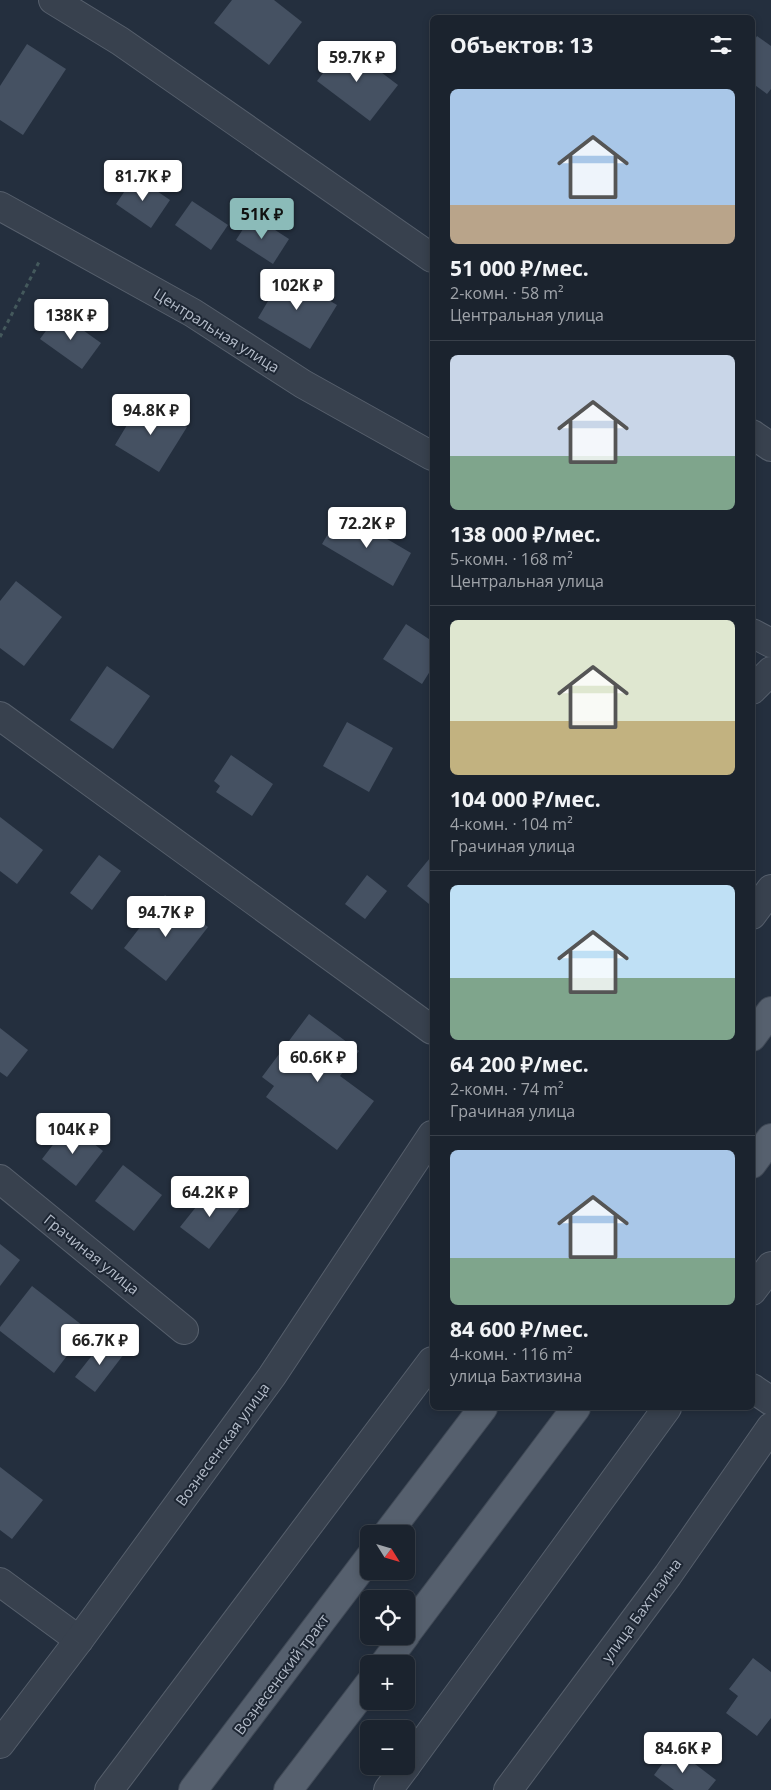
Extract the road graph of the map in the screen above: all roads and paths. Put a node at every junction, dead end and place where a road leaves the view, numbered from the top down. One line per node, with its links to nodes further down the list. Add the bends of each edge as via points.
1 (53, 0): 4 (street, via 120,41)
2 (0, 206): 3 (street, Центральная улица)
3 (53, 234): 5 (path); 6 (street, Центральная улица, via 193,313 303,384)
4 (430, 257)
5 (0, 337)
6 (430, 455)
7 (755, 635): 8 (street)
8 (771, 643)
9 (771, 671): 10 (street)
10 (755, 687)
11 (0, 716): 15 (street)
12 (771, 889): 13 (street)
13 (755, 911)
14 (771, 1011): 16 (main road)
15 (430, 1029)
16 (755, 1033)
17 (430, 1138): 35 (street, Вознесенская улица, via 272,1376)
18 (771, 1138): 19 (main road)
19 (755, 1160)
20 (0, 1179): 23 (street, Грачиная улица)
21 (771, 1266): 22 (street)
22 (755, 1287)
23 (184, 1330)
24 (430, 1364): 42 (street)
25 (755, 1390): 26 (street)
26 (771, 1401)
27 (481, 1410): 31 (main road)
28 (575, 1410): 34 (main road)
29 (666, 1410): 40 (street)
30 (771, 1426): 46 (street, улица Бахтизина, via 668,1575)
31 (394, 1525)
32 (360, 1570): 43 (main road, Вознесенский тракт)
33 (0, 1582): 35 (street)
34 (415, 1623)
35 (79, 1640): 39 (street, Вознесенская улица)
36 (398, 1645): 37 (main road)
37 (391, 1655)
38 (360, 1696): 44 (main road)
39 (0, 1744)
40 (415, 1754)
41 (399, 1775): 45 (street)
42 (109, 1790)
43 (194, 1790)
44 (288, 1790)
45 (388, 1790)
46 (508, 1790)

